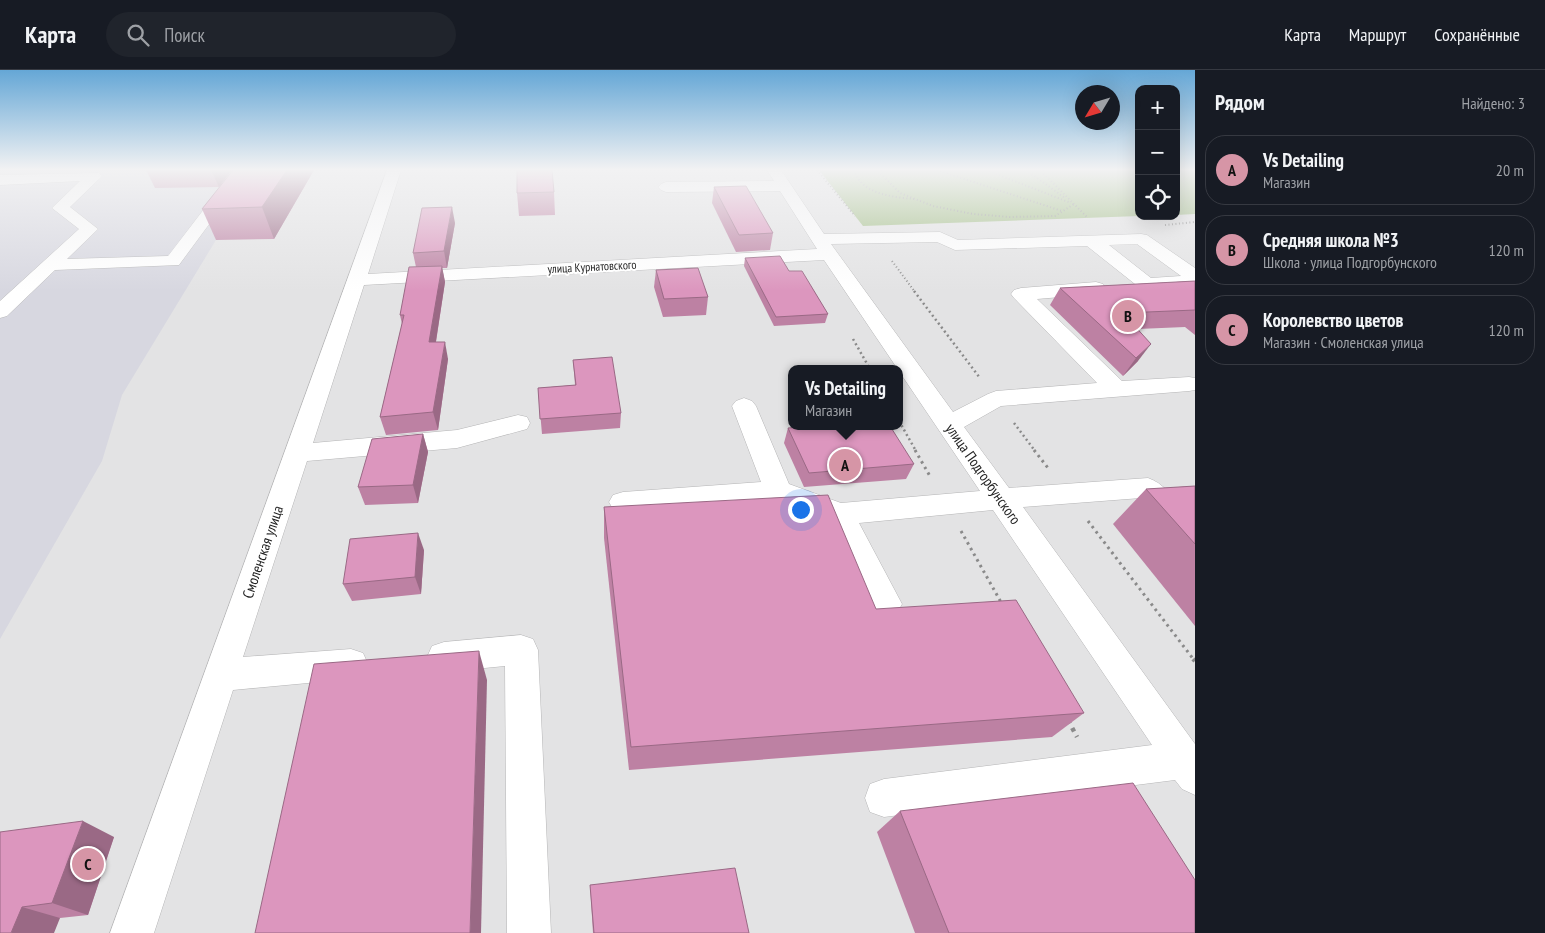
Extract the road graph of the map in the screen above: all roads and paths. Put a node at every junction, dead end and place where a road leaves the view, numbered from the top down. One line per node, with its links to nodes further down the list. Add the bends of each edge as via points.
1 (63, 210): 10 (street, via 89,229)
2 (212, 210): 10 (street, via 174,261)
3 (380, 210): 12 (street, Смоленская улица)
4 (800, 210): 9 (street, улица Подгорбунского)
5 (954, 210): 7 (path, via 1010,217 1055,216)
6 (1079, 210): 8 (path)
7 (1063, 211)
8 (1100, 240): 9 (street, улица Курнатовского, via 955,245 940,237); 11 (street, улица Курнатовского, via 1142,239); 13 (street)
9 (824, 246): 12 (street, улица Курнатовского); 20 (street, улица Подгорбунского)
10 (52, 265): 14 (street)
11 (1195, 279): 13 (street)
12 (356, 280): 22 (street, Смоленская улица)
13 (1147, 284): 17 (street, via 1020,294)
14 (9, 293): 15 (street)
15 (0, 312)
16 (1189, 384): 17 (street)
17 (1116, 389): 20 (street, via 996,399)
18 (744, 406): 23 (street)
19 (518, 423): 22 (street, via 457,439)
20 (949, 425): 24 (street, улица Подгорбунского)
21 (903, 427): 26 (path)
22 (297, 453): 31 (street, Смоленская улица)
23 (778, 491): 25 (street); 28 (street)
24 (1002, 501): 26 (street); 27 (street, via 1148,488); 33 (street, улица Подгорбунского)
25 (623, 502)
26 (946, 505): 28 (street); 30 (path)
27 (1168, 512)
28 (840, 514): 29 (street)
29 (886, 604)
30 (1005, 608)
31 (221, 675): 36 (street, Смоленская улица); 37 (street, via 521,650)
32 (1068, 719): 34 (path)
33 (1189, 768): 34 (street)
34 (1097, 770): 35 (street)
35 (884, 798)
36 (132, 933)
37 (529, 933)

